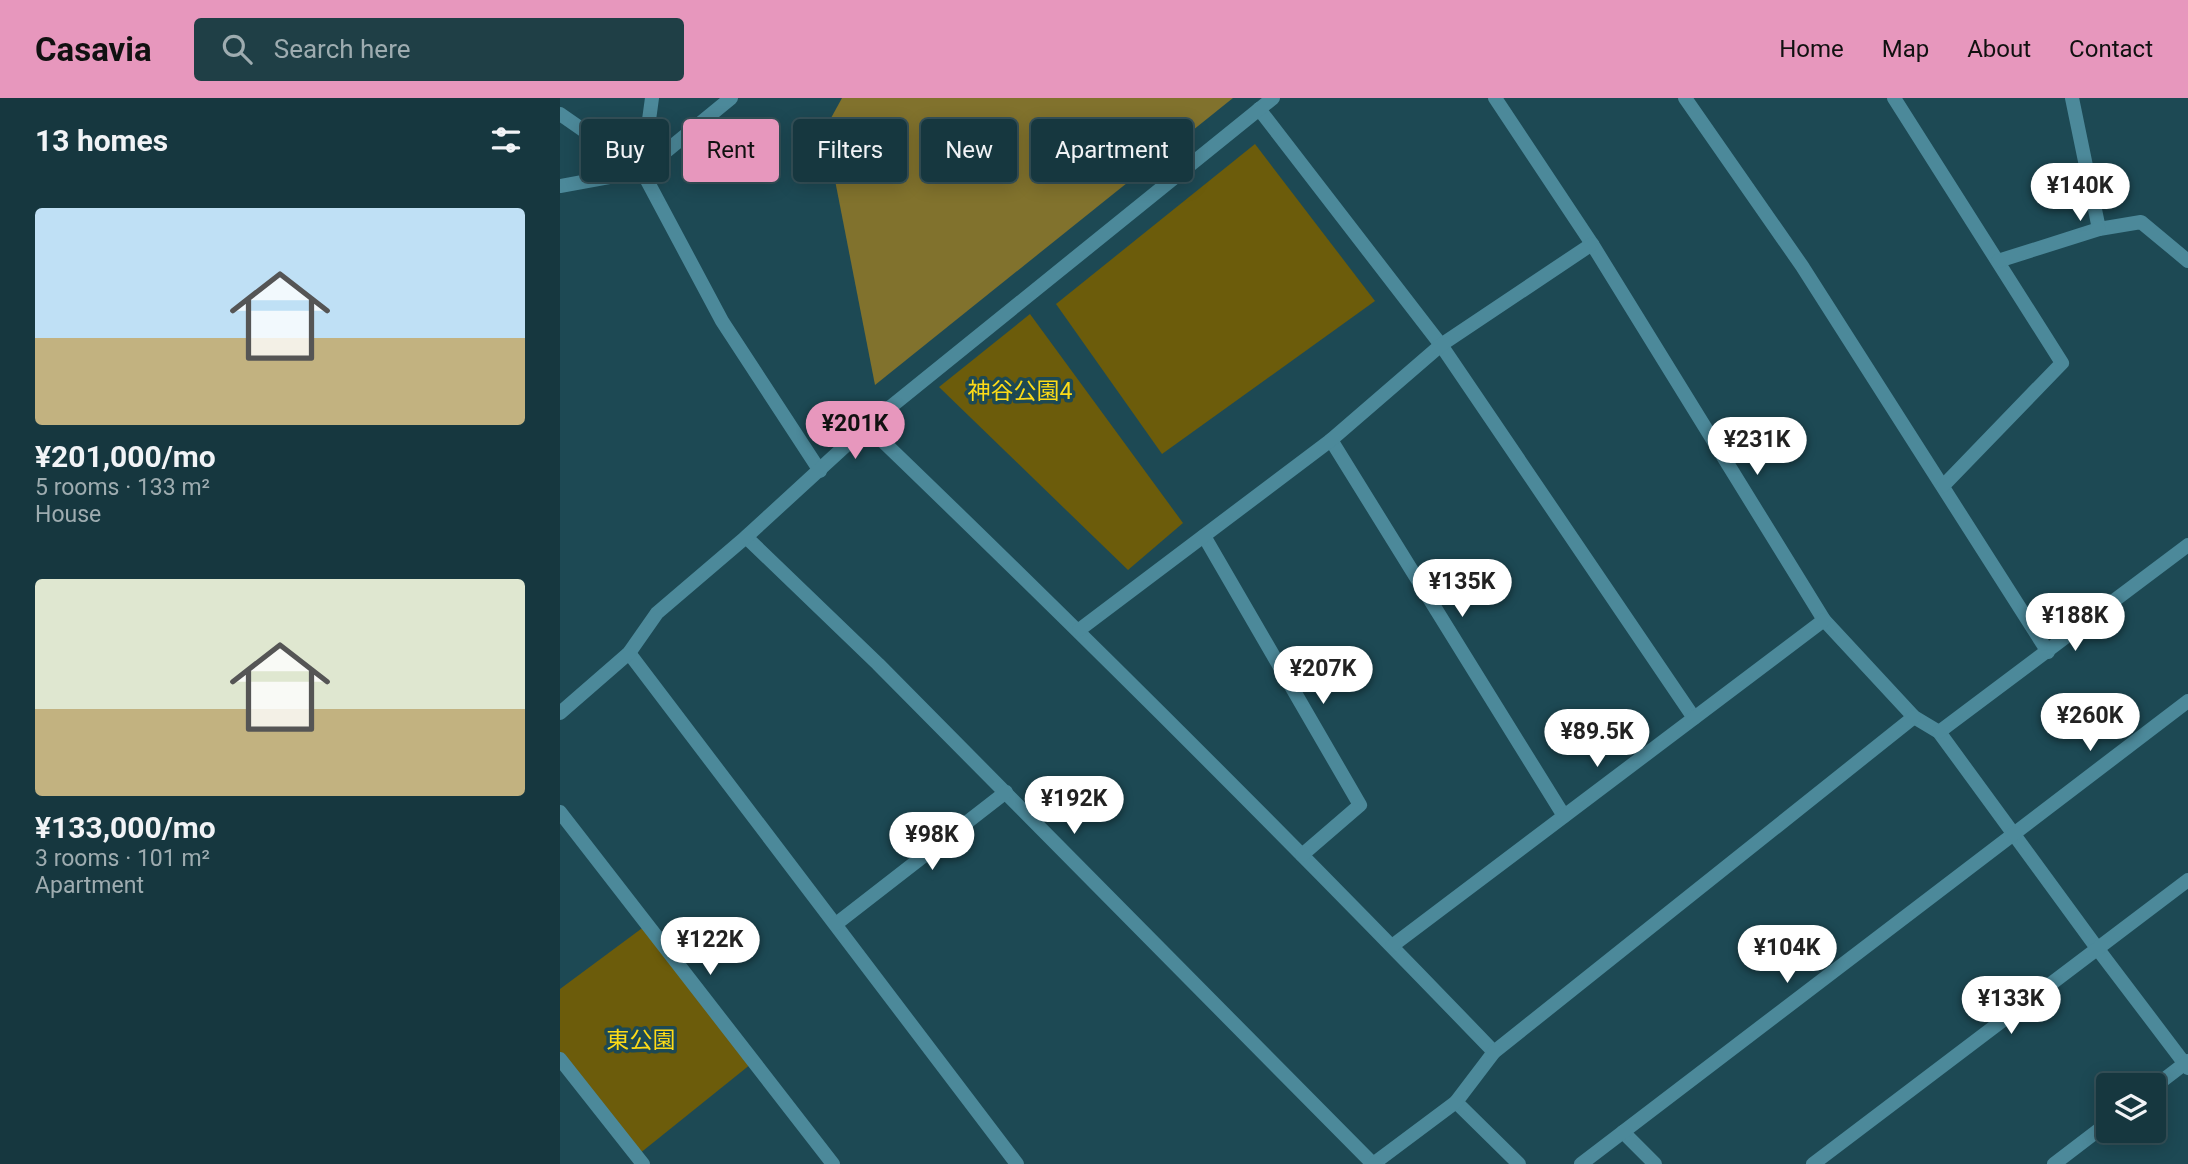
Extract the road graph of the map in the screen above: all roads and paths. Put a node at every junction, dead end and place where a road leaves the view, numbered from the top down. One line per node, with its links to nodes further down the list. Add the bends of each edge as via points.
1 (652, 98): 10 (street)
2 (731, 98): 12 (street)
3 (1273, 98): 8 (street)
4 (1495, 98): 17 (street)
5 (1685, 98): 24 (street, via 1802,266)
6 (1894, 98): 18 (street)
7 (2072, 98): 16 (street)
8 (1259, 109): 20 (street); 21 (street)
9 (560, 114): 11 (street)
10 (649, 119)
11 (581, 129)
12 (669, 149)
13 (582, 182): 15 (street)
14 (648, 182): 23 (street, via 722,321)
15 (560, 186)
16 (2099, 229): 18 (street); 19 (street, via 2141,222)
17 (1592, 244): 20 (street); 28 (street)
18 (1998, 261): 24 (street, via 2063,363)
19 (2188, 261)
20 (1441, 345): 22 (street); 35 (street)
21 (867, 426): 23 (street); 29 (street)
22 (1331, 440): 25 (street); 39 (street)
23 (820, 471): 26 (street)
24 (1942, 486): 30 (street)
25 (1204, 536): 29 (street); 41 (street, via 1360,805)
26 (746, 537): 31 (street, via 656,613); 37 (street)
27 (2188, 545): 30 (street)
28 (1824, 620): 34 (street); 35 (street)
29 (1079, 630): 41 (street)
30 (2048, 652): 36 (street)
31 (629, 653): 33 (street); 43 (street)
32 (2188, 701): 40 (street)
33 (560, 712)
34 (1914, 717): 36 (street); 46 (street)
35 (1694, 718): 39 (street)
36 (1939, 732): 40 (street)
37 (1006, 792): 43 (street); 56 (street)
38 (560, 812): 54 (street)
39 (1564, 816): 44 (street)
40 (2013, 833): 45 (street); 51 (street)
41 (1302, 855): 44 (street)
42 (2188, 880): 45 (street)
43 (836, 924): 55 (street)
44 (1392, 946): 46 (street)
45 (2097, 948): 48 (street); 60 (street)
46 (1493, 1052): 50 (street)
47 (560, 1059): 53 (street)
48 (2187, 1064): 49 (street)
49 (2166, 1079)
50 (1456, 1102): 56 (street); 57 (street)
51 (1623, 1132): 58 (street); 59 (street)
52 (2096, 1132): 61 (street)
53 (643, 1164)
54 (833, 1164)
55 (1017, 1164)
56 (1373, 1164)
57 (1519, 1164)
58 (1581, 1164)
59 (1655, 1164)
60 (1813, 1164)
61 (2054, 1164)

